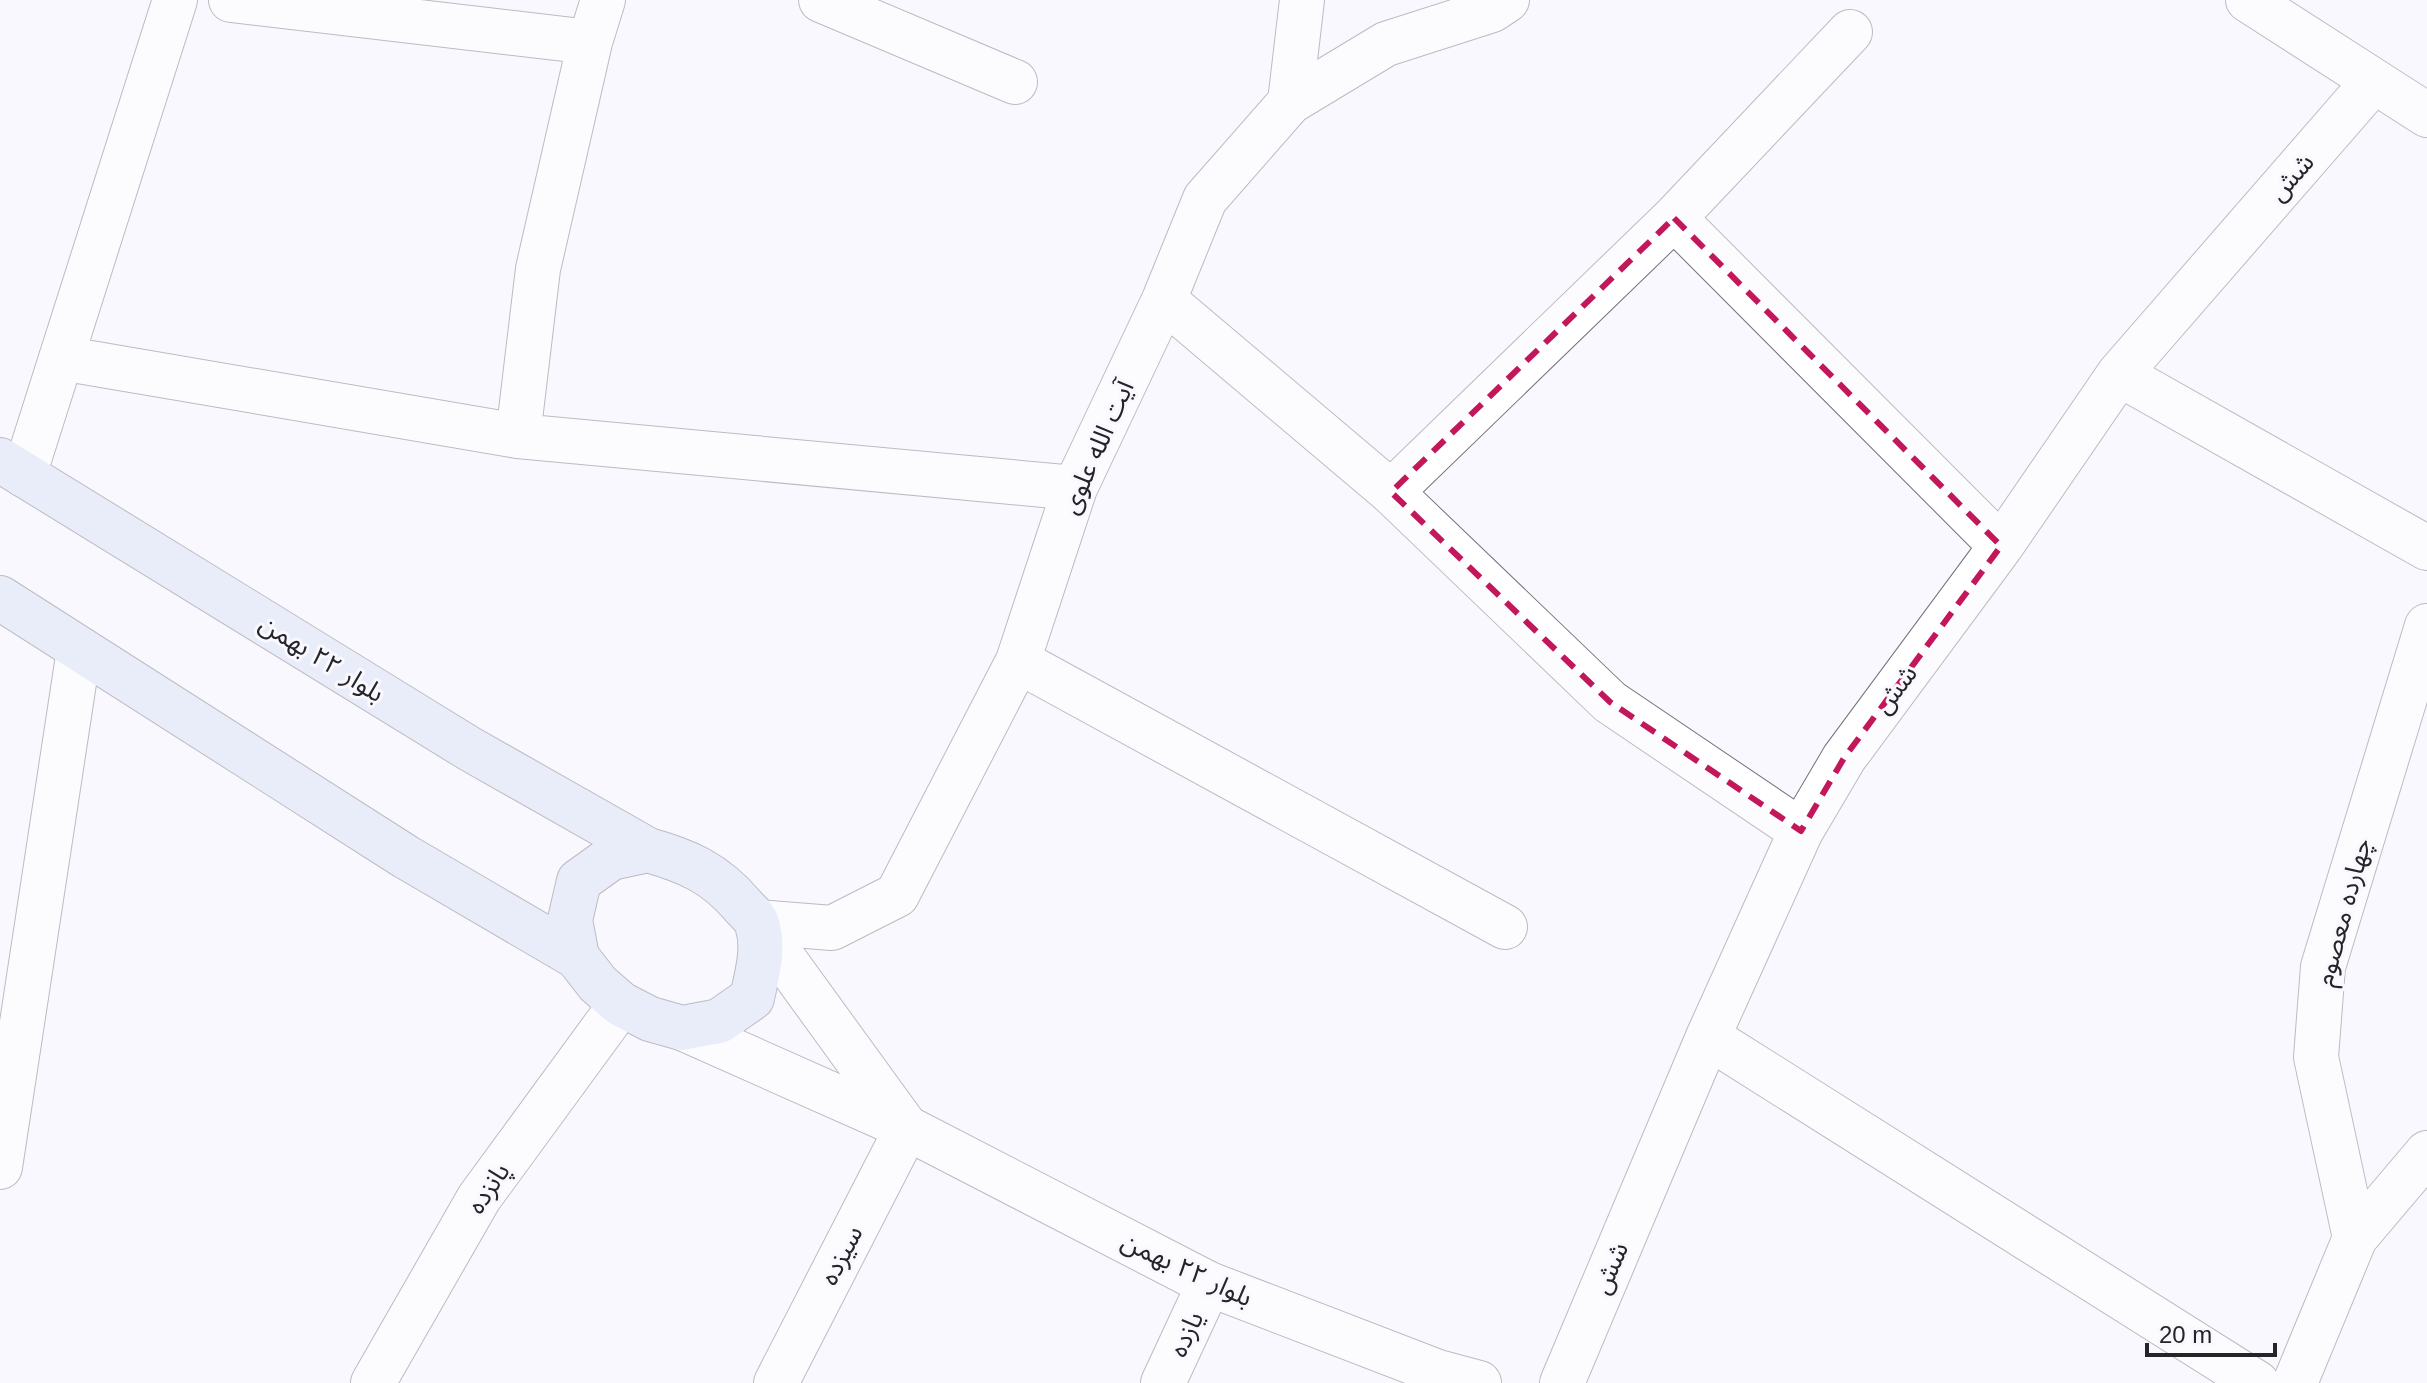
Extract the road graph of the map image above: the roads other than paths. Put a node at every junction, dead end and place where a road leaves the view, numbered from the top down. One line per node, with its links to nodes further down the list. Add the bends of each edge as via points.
1 (175, 0): 16 (street)
2 (231, 0): 9 (street)
3 (603, 0): 9 (street)
4 (821, 0): 10 (street)
5 (1302, 0): 12 (street)
6 (1507, 0): 12 (street, آیت الله علوی, via 1492,10 1386,44)
7 (2248, 0): 11 (street)
8 (1850, 32): 14 (street)
9 (590, 42): 18 (street, via 538,269)
10 (1015, 82)
11 (2373, 82): 13 (street); 17 (street, شش)
12 (1290, 102): 15 (street, آیت الله علوی, via 1205,199)
13 (2427, 115)
14 (1674, 218): 21 (street); 22 (street)
15 (1164, 300): 20 (street, آیت الله علوی); 21 (street)
16 (61, 358): 18 (street); 19 (street)
17 (2119, 374): 22 (street, شش); 23 (street)
18 (518, 436): 20 (street)
19 (12, 468): 29 (main road, بلوار ۲۲ بهمن, via 470,749)
20 (1075, 488): 27 (street, آیت الله علوی)
21 (1391, 492): 28 (street, via 1610,702)
22 (2001, 546): 28 (street, شش, via 1844,758)
23 (2427, 548)
24 (0, 598): 26 (main road)
25 (2427, 626): 39 (street, چهارده معصوم, via 2323,967 2316,1057)
26 (79, 650): 32 (main road, via 406,857); 38 (street)
27 (1018, 661): 30 (street, آیت الله علوی, via 897,895 832,928); 31 (street)
28 (1801, 831): 35 (street, شش)
29 (648, 850): 30 (main road, via 709,873); 32 (main road, via 611,858 579,881 570,920)
30 (757, 922): 34 (main road, via 761,958 752,998 719,1021); 36 (street, بلوار ۲۲ بهمن)
31 (1505, 927)
32 (577, 957): 33 (main road)
33 (621, 1004): 34 (main road); 41 (street, پانزده, via 479,1198)
34 (682, 1028): 36 (street, بلوار ۲۲ بهمن)
35 (1708, 1037): 45 (street, شش); 46 (street)
36 (907, 1128): 40 (street, بلوار ۲۲ بهمن); 42 (street, سیزده)
37 (2427, 1153): 39 (street)
38 (0, 1167)
39 (2355, 1238): 47 (street)
40 (1209, 1284): 43 (street, یازده); 44 (street, بلوار ۲۲ بهمن)
41 (373, 1383)
42 (776, 1383)
43 (1163, 1383)
44 (1479, 1383)
45 (1562, 1383)
46 (2257, 1383)
47 (2295, 1383)

